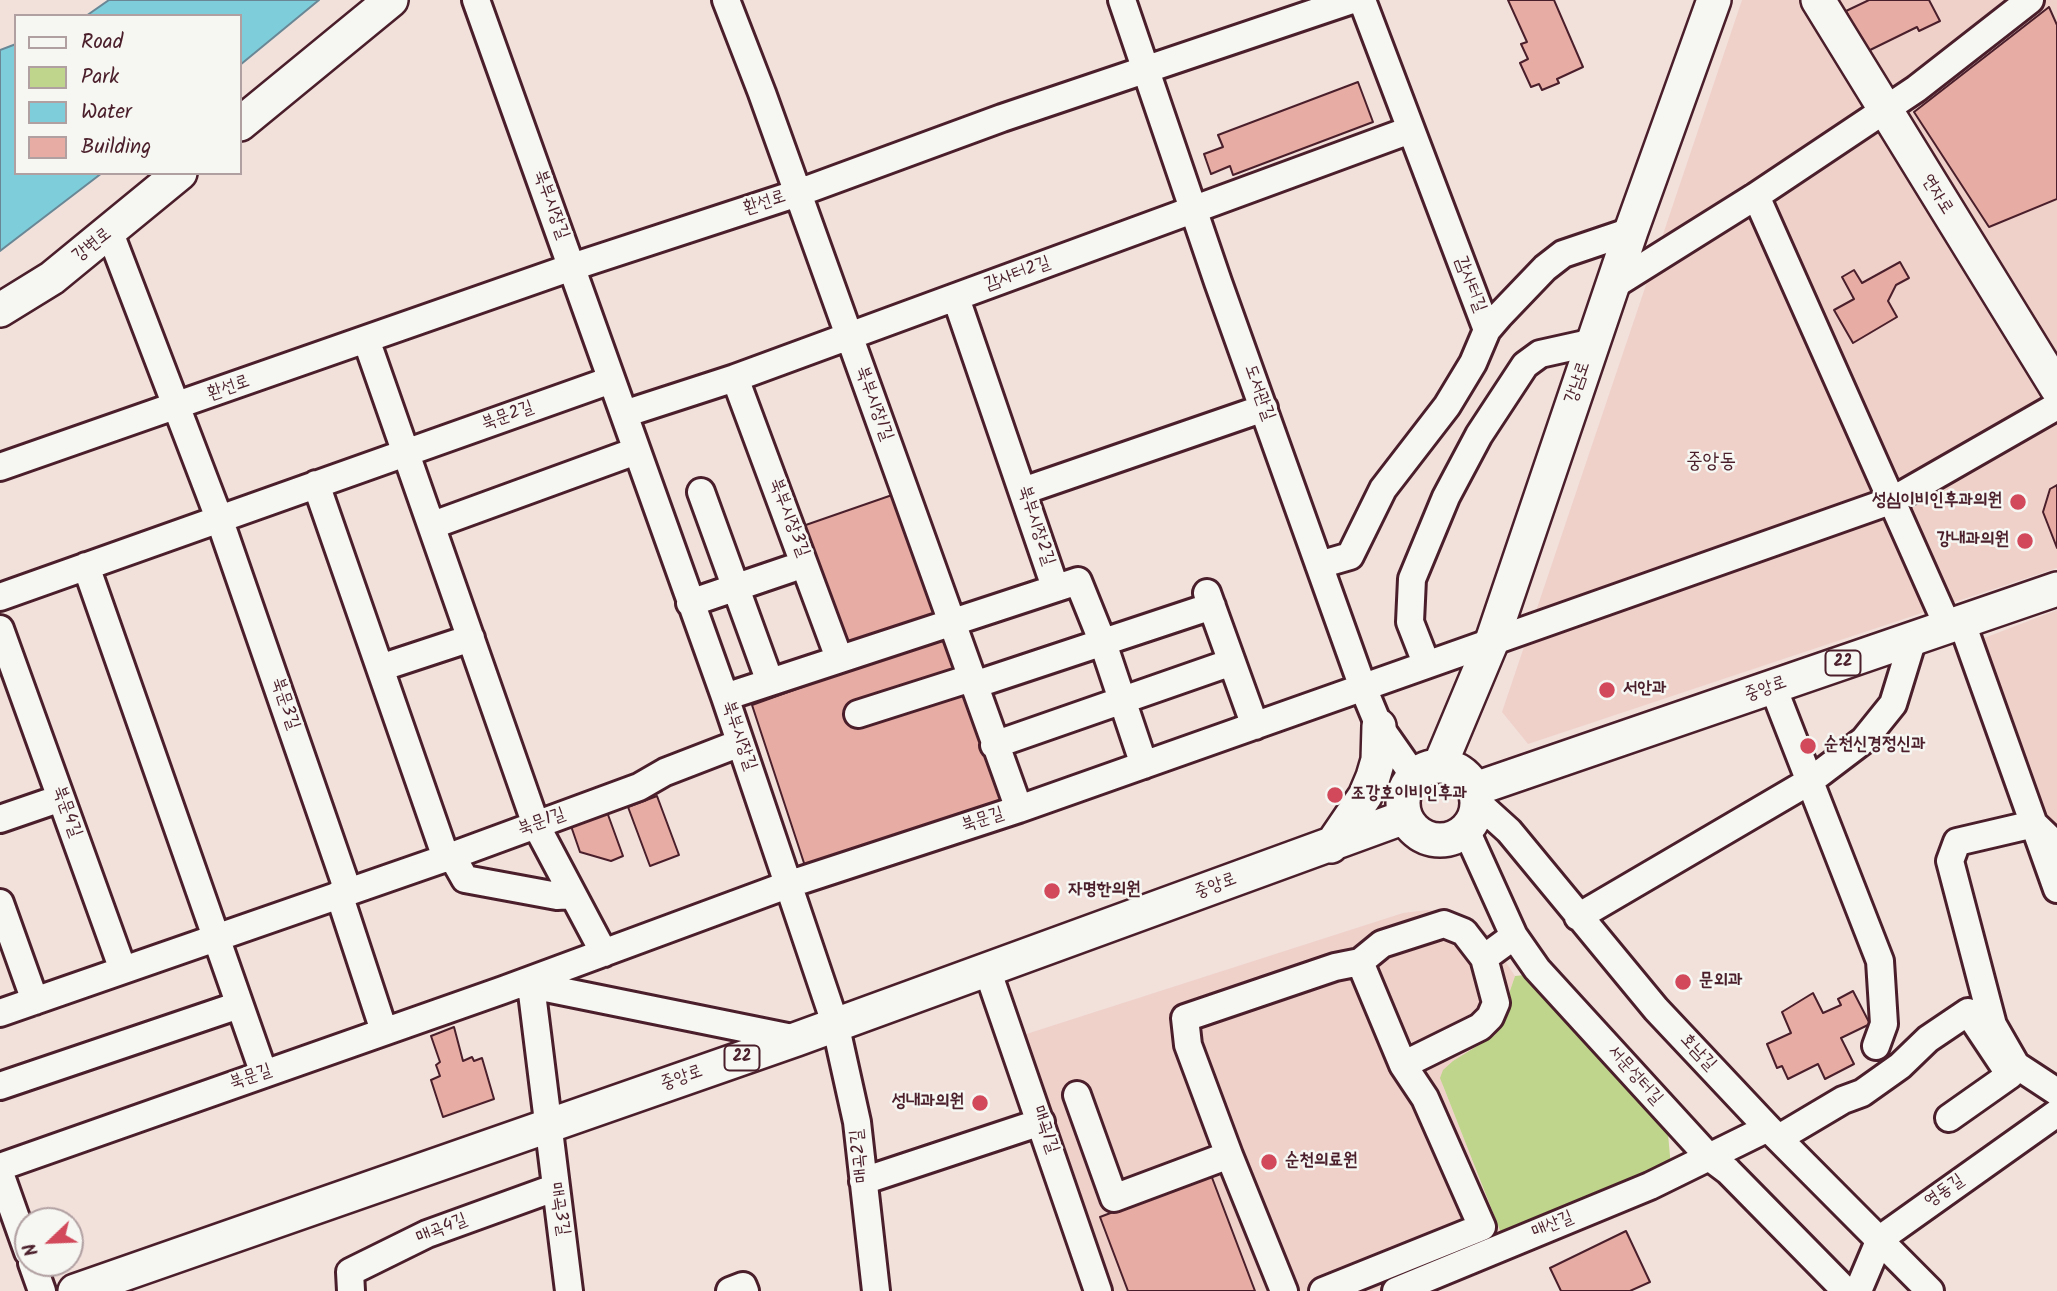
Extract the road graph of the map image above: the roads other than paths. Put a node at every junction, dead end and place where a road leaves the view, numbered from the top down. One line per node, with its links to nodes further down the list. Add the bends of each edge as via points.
1 (391, 0): 12 (main road)
2 (476, 0): 20 (street, 북부시장길)
3 (726, 0): 15 (street, 북부시장1길)
4 (1122, 0): 10 (street, 도서관길)
5 (1352, 0): 10 (street, 환선로)
6 (1362, 0): 13 (street, 감사터길)
7 (1714, 0): 18 (main road, 강남로)
8 (1818, 0): 11 (main road, 연자로)
9 (2030, 0): 11 (street)
10 (1144, 69): 15 (street, 환선로); 17 (street, 도서관길)
11 (1884, 111): 16 (street); 30 (main road, 연자로)
12 (242, 122)
13 (1410, 130): 17 (street, 감사터2길); 24 (street, 감사터길)
14 (178, 175): 19 (main road, 강변로)
15 (798, 192): 20 (street, 환선로); 25 (street, 북부시장1길)
16 (1756, 196): 21 (street); 42 (street)
17 (1194, 211): 22 (street, 감사터2길); 33 (street, 도서관길)
18 (1631, 231): 21 (main road, 강남로); 24 (street, via 1554,260)
19 (110, 233): 23 (main road, 강변로); 32 (street)
20 (572, 267): 26 (street, 환선로); 29 (street, 북부시장길)
21 (1614, 285): 27 (main road, 강남로)
22 (956, 298): 25 (street, 감사터2길); 40 (street, 북부시장2길)
23 (0, 310)
24 (1487, 330): 45 (street, 감사터길, via 1447,407 1383,489 1350,556)
25 (849, 336): 28 (street, 감사터2길); 53 (street, 북부시장1길)
26 (367, 342): 32 (street, 환선로); 36 (street)
27 (1594, 342): 57 (main road, 강남로); 62 (street, via 1540,354 1525,365 1479,435 1446,497 1412,579 1410,622)
28 (736, 378): 34 (street, 감사터2길); 60 (street, 북부시장3길)
29 (611, 380): 34 (street, 북부시장길); 36 (street, 북문2길)
30 (2057, 388)
31 (2057, 406): 42 (street, 북문길)
32 (177, 407): 37 (street, 환선로); 43 (street, 북문3길)
33 (1264, 408): 40 (street); 45 (street, 도서관길)
34 (624, 414): 35 (street, 북부시장길)
35 (636, 450): 44 (street); 52 (street, 북부시장길)
36 (406, 454): 39 (street, 북문2길); 44 (street)
37 (0, 467)
38 (756, 472): 47 (street)
39 (316, 484): 43 (street, 북문2길); 63 (street)
40 (1023, 491): 49 (street, 북부시장2길)
41 (701, 492): 48 (street)
42 (1893, 500): 54 (street); 57 (street, 북문길)
43 (219, 518): 46 (street); 90 (street, 북문3길)
44 (433, 525): 55 (street)
45 (1319, 565): 66 (street, 도서관길)
46 (86, 566): 51 (street); 95 (street)
47 (790, 569): 48 (street); 60 (street)
48 (735, 587): 52 (street); 65 (street)
49 (1055, 587): 53 (street); 58 (street, 북부시장2길, via 1078,581)
50 (2057, 589): 54 (main road, 중앙로 / 22)
51 (0, 597)
52 (690, 603): 68 (street, 북부시장길)
53 (950, 621): 60 (street); 64 (street, 북부시장1길)
54 (1955, 625): 56 (main road, 중앙로 / 22); 83 (street)
55 (471, 638): 63 (street); 84 (street)
56 (1913, 639): 67 (main road, 중앙로 / 22); 77 (street, via 1893,704 1864,740)
57 (1492, 641): 62 (street, 북문길); 76 (main road, 강남로)
58 (1103, 643): 61 (street, via 1210,600); 64 (street); 69 (street, 북부시장2길)
59 (3, 646): 78 (street, 북문4길)
60 (828, 653): 65 (street)
61 (1232, 663): 69 (street); 71 (street)
62 (1426, 663): 66 (street, 북문길)
63 (380, 668): 87 (street)
64 (972, 681): 70 (street); 74 (street, 북부시장1길)
65 (770, 682): 68 (street)
66 (1362, 685): 71 (street, 북문길); 72 (street, 도서관길)
67 (1773, 687): 77 (street); 79 (main road, 중앙로 / 22)
68 (725, 697): 73 (street, 북부시장길)
69 (1121, 701): 74 (street); 75 (street, 북부시장2길)
70 (858, 714)
71 (1255, 726): 75 (street, 북문길)
72 (1379, 726): 76 (street, 도서관길); 85 (main road, via 1373,777)
73 (740, 743): 84 (street, 북문1길); 88 (street, 북부시장길)
74 (995, 745): 80 (street, 북부시장1길)
75 (1144, 765): 80 (street, 북문길)
76 (1427, 770): 79 (main road, via 1455,768 1467,776); 81 (main road, via 1404,795)
77 (1810, 781): 93 (street); 109 (street, via 1880,961 1884,1024)
78 (61, 798): 82 (street); 100 (street, 북문4길)
79 (1473, 807): 81 (main road, 22, via 1454,838 1425,837); 93 (street, 호남길, via 1509,831); 94 (street, 서문성터길)
80 (1019, 809): 88 (street, 북문길)
81 (1405, 817): 85 (main road, 중앙로 / 22)
82 (0, 819)
83 (2034, 824): 86 (street); 89 (street); 113 (street, via 1957,842 1950,861 1993,1024 2017,1065)
84 (536, 825): 87 (street, 북문1길); 91 (street)
85 (1331, 846): 99 (main road, 중앙로 / 22)
86 (2057, 846)
87 (449, 857): 90 (street, 북문1길); 91 (street, via 465,879 557,897)
88 (787, 885): 96 (street, 북문길); 106 (street, 북부시장길)
89 (2057, 889)
90 (344, 893): 95 (street, 북문1길); 107 (street)
91 (573, 895): 96 (street)
92 (0, 903): 103 (street)
93 (1578, 917): 119 (street, 호남길, via 1656,1009)
94 (1514, 936): 97 (street); 121 (street, 서문성터길, via 1537,969)
95 (216, 937): 100 (street, 북문1길); 104 (street)
96 (604, 953): 102 (street, 북문길)
97 (1484, 958): 98 (street, via 1464,932 1444,924 1382,944); 110 (street, via 1496,1003 1490,1017 1480,1027)
98 (1360, 962): 110 (street); 120 (street, via 1185,1018 1188,1045)
99 (987, 969): 106 (main road, 중앙로 / 22); 117 (street, 매곡1길)
100 (123, 970): 103 (street, 북문1길)
101 (531, 985): 102 (street, 북문길); 108 (street, 북문길); 118 (street, 매곡3길)
102 (503, 990): 107 (street, 북문길)
103 (36, 1001): 105 (street, 북문1길)
104 (239, 1005): 111 (street); 112 (street)
105 (0, 1013)
106 (835, 1023): 108 (main road, 중앙로 / 22); 124 (street, 매곡2길, via 853,1097)
107 (384, 1031): 111 (street, 북문길)
108 (797, 1039): 118 (main road, 중앙로 / 22)
109 (1876, 1046)
110 (1403, 1065): 136 (street, via 1425,1098 1482,1227)
111 (264, 1074): 122 (street, 북문길)
112 (0, 1086)
113 (2057, 1092)
114 (1077, 1095): 120 (street, via 1114,1198)
115 (2057, 1113): 127 (street, 영동길)
116 (1949, 1118): 119 (street, 매산길, via 2010,1075 1968,1013 1927,1039 1900,1066 1861,1093)
117 (1041, 1122): 124 (street); 134 (street, 매곡1길)
118 (548, 1126): 125 (street, 매곡3길); 128 (main road, 중앙로 / 22)
119 (1773, 1133): 121 (street, 매산길); 127 (street, 호남길)
120 (1229, 1155): 135 (street)
121 (1708, 1156): 137 (street, 매산길, via 1650,1186); 138 (street, 서문성터길)
122 (0, 1167)
123 (0, 1173): 126 (street)
124 (863, 1181): 133 (street, 매곡2길)
125 (554, 1188): 129 (street, 매곡4길, via 426,1234 350,1272); 130 (street, 매곡3길)
126 (14, 1212)
127 (1880, 1239): 139 (street); 140 (street, 호남길)
128 (75, 1291)
129 (351, 1291)
130 (569, 1291)
131 (730, 1291): 132 (street, via 743,1286)
132 (745, 1291)
133 (876, 1291)
134 (1098, 1291)
135 (1283, 1291)
136 (1323, 1291)
137 (1396, 1291)
138 (1846, 1291)
139 (1858, 1291)
140 (1930, 1291)

